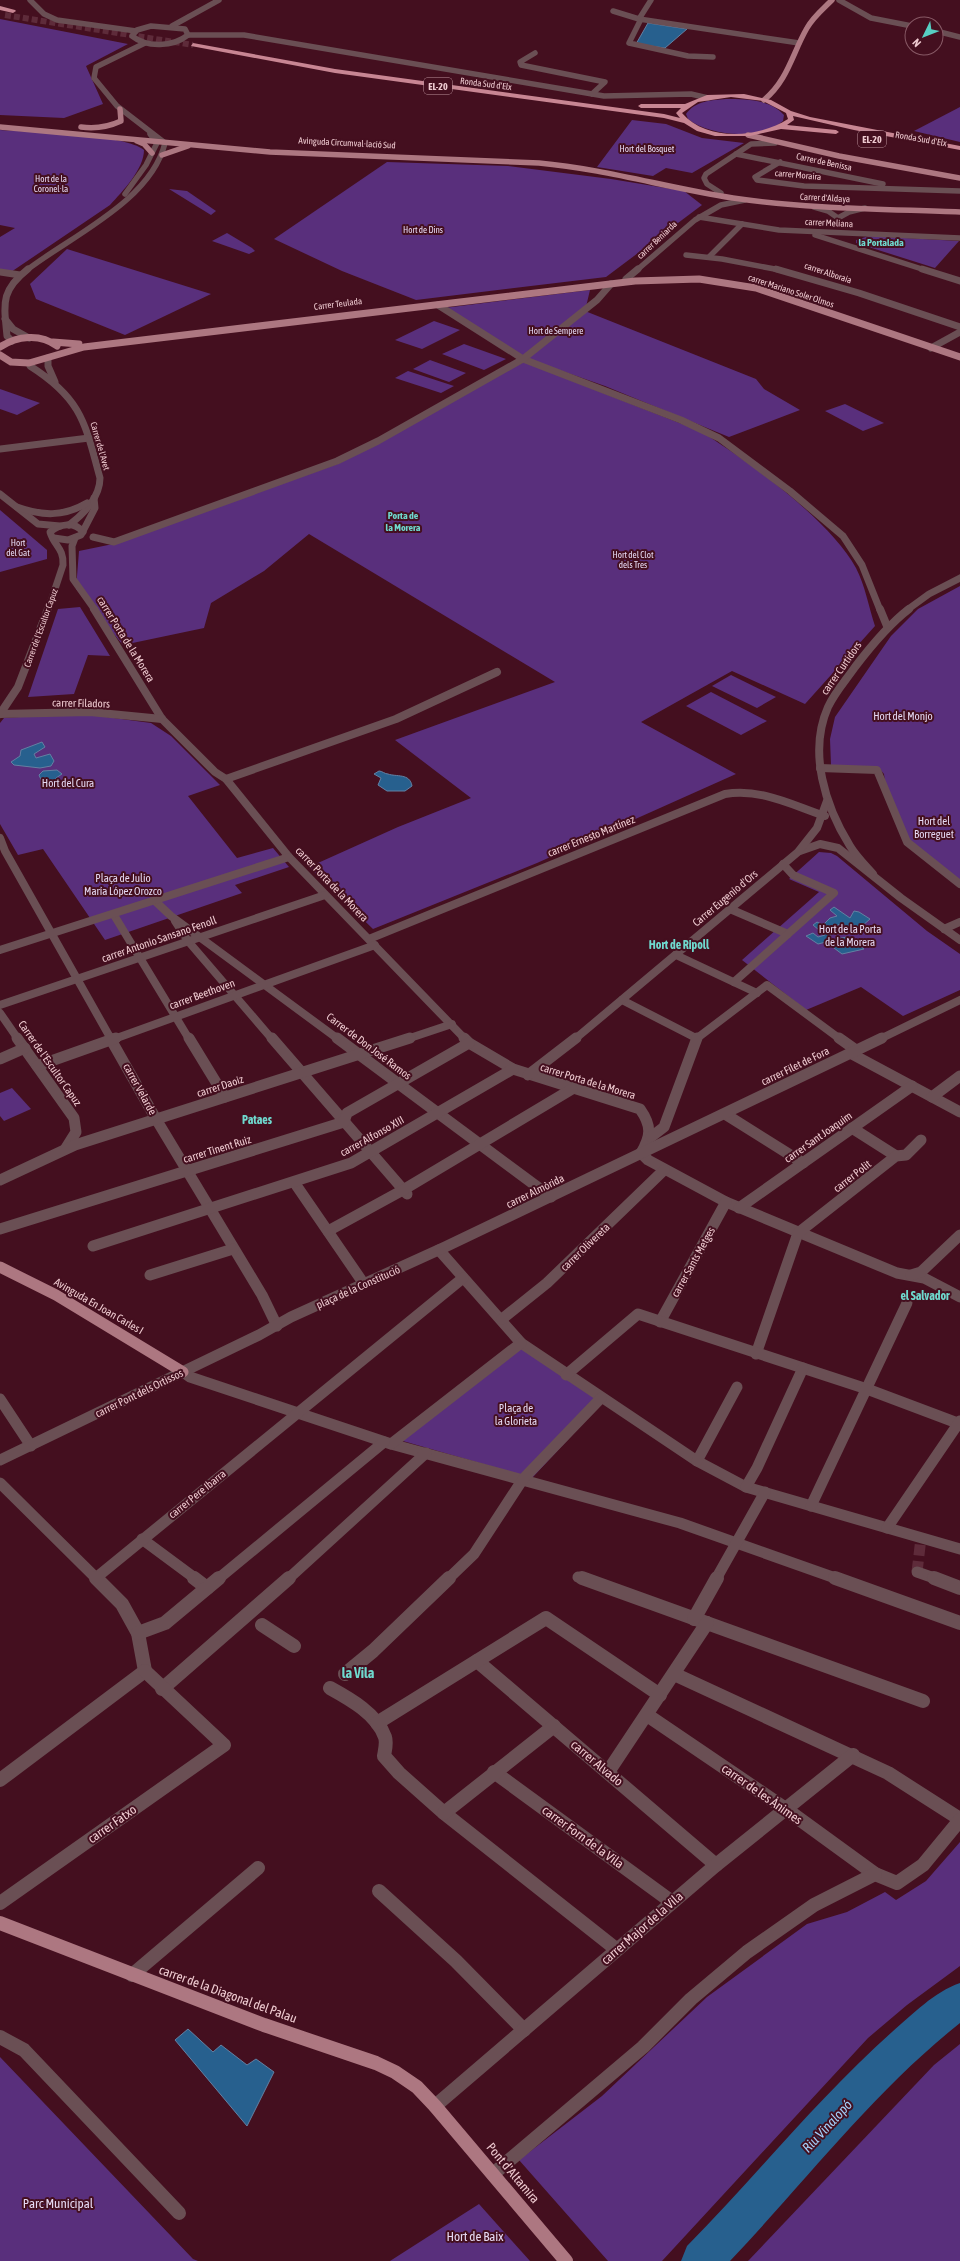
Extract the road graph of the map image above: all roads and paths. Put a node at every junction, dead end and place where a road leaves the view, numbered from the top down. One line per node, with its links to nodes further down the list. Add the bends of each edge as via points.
1 (30, 0): 12 (street, via 44,14 57,20)
2 (219, 0): 11 (street)
3 (651, 0): 9 (street)
4 (832, 0): 17 (main road, via 815,16)
5 (839, 0): 10 (street, via 871,18)
6 (0, 8): 7 (highway)
7 (14, 11)
8 (613, 11): 9 (street)
9 (640, 19): 17 (street); 19 (street, via 629,43 672,54)
10 (904, 24)
11 (172, 26): 12 (street, via 148,27); 14 (street, via 185,29)
12 (136, 31): 16 (street, via 132,36)
13 (944, 33): 15 (street)
14 (188, 35): 16 (street, via 172,42); 20 (street, via 244,35)
15 (960, 38)
16 (145, 43): 24 (street, via 96,67 94,78)
17 (799, 43): 22 (main road, via 783,83)
18 (535, 53): 20 (street, via 520,62 521,65 605,82)
19 (713, 57)
20 (592, 94): 21 (street, via 626,97 698,93)
21 (708, 98): 22 (highway, EL-20, via 731,96); 23 (highway, EL-20)
22 (764, 100): 25 (highway, EL-20, via 780,105)
23 (684, 106): 26 (highway, via 679,114); 26 (highway, Ronda Sud d'Elx / EL-20, via 615,104 469,86 196,44 335,72 664,116)
24 (120, 109): 31 (main road, via 121,121 114,124 91,128); 33 (street)
25 (790, 112): 32 (highway, via 791,120); 42 (highway, Ronda Sud d'Elx / EL-20, via 816,120)
26 (683, 121): 36 (highway, EL-20, via 690,126 716,134)
27 (0, 123): 28 (main road, Avinguda Circumval·lació Sud)
28 (38, 126): 29 (main road); 37 (main road, Avinguda Circumval·lació Sud)
29 (62, 126)
30 (0, 127): 35 (main road, Avinguda Circumval·lació Sud)
31 (73, 127)
32 (783, 127): 34 (highway, EL-20); 46 (highway, Ronda Sud d'Elx / EL-20, via 823,130)
33 (147, 130): 37 (main road, via 146,134); 39 (street)
34 (770, 132): 36 (highway, EL-20); 48 (main road, via 770,136 780,140)
35 (79, 134): 37 (main road); 38 (main road, Avinguda Circumval·lació Sud)
36 (748, 135): 40 (main road)
37 (140, 136): 39 (main road, Avinguda Circumval·lació Sud)
38 (121, 137): 39 (main road, Avinguda Circumval·lació Sud); 43 (main road, via 144,144)
39 (157, 140): 41 (main road, Avinguda Circumval·lació Sud); 43 (street); 45 (street, via 165,146); 51 (main road, Avinguda Circumval·lació Sud, via 283,149 539,160 597,168)
40 (775, 143): 44 (street, via 751,144); 49 (main road)
41 (200, 145): 45 (main road, via 179,148); 51 (main road, Avinguda Circumval·lació Sud, via 270,152 539,163)
42 (960, 148)
43 (152, 153): 60 (street, via 130,188)
44 (736, 154): 47 (street, Carrer de Benissa); 55 (street, via 704,178 707,184)
45 (162, 155): 60 (street, via 140,186 117,209)
46 (960, 155)
47 (780, 162): 50 (street, Carrer de Benissa); 52 (street, carrer Moraira, via 755,177 758,180 804,186)
48 (960, 174)
49 (960, 178)
50 (877, 183): 52 (street, via 876,187); 53 (street, Carrer de Benissa)
51 (691, 188): 55 (main road, Carrer d'Aldaya); 56 (main road, Carrer d'Aldaya)
52 (870, 188): 53 (street, carrer Moraira)
53 (908, 190): 54 (street, carrer Moraira)
54 (960, 191)
55 (721, 193): 59 (main road, Carrer d'Aldaya, via 791,202)
56 (745, 200): 57 (main road, Carrer d'Aldaya); 61 (street, carrer Beniarda, via 721,205)
57 (814, 207): 58 (main road, Carrer d'Aldaya); 62 (street, via 828,211)
58 (865, 208): 59 (main road, Carrer d'Aldaya); 62 (street)
59 (960, 211)
60 (103, 217): 73 (street)
61 (699, 217): 63 (street, carrer Meliana); 74 (street, carrer Beniarda, via 681,229)
62 (838, 218): 65 (street)
63 (742, 224): 64 (street, carrer Meliana); 71 (street)
64 (801, 231): 65 (street, carrer Meliana); 68 (street)
65 (839, 233): 66 (street, carrer Meliana); 68 (street, via 829,236)
66 (864, 234): 67 (street, carrer Meliana); 69 (street, via 851,240 851,244)
67 (960, 238)
68 (829, 239): 69 (street)
69 (856, 248): 75 (street)
70 (686, 255): 71 (street, carrer Alboraia)
71 (709, 257): 79 (street, carrer Alboraia, via 790,270)
72 (0, 272): 73 (street)
73 (20, 275): 78 (street, via 15,279 4,300)
74 (626, 279): 83 (main road, Carrer Teulada, via 103,341 70,344); 84 (main road, carrer Mariano Soler Olmos, via 699,276 752,283)
75 (960, 281)
76 (611, 284): 77 (main road, Carrer Teulada); 84 (main road, carrer Mariano Soler Olmos, via 673,279 699,279 736,284 771,292); 91 (street, via 597,300)
77 (438, 305): 86 (main road, Carrer Teulada, via 84,347); 91 (street)
78 (5, 319): 81 (street, via 13,329); 82 (street, via 7,336)
79 (960, 327)
80 (960, 332): 84 (street)
81 (29, 338): 82 (main road, Carrer Teulada); 83 (main road, Carrer Teulada)
82 (12, 341): 85 (main road, Carrer Teulada)
83 (53, 342): 86 (main road, via 58,347)
84 (934, 346): 87 (main road, carrer Mariano Soler Olmos); 88 (main road, carrer Mariano Soler Olmos)
85 (0, 347)
86 (56, 353): 90 (main road, Carrer Teulada)
87 (960, 353)
88 (960, 357)
89 (1, 358): 92 (main road)
90 (48, 358): 92 (main road, Carrer Teulada); 93 (street, Carrer de l'Avet, via 48,366)
91 (523, 359): 101 (street, via 337,461 114,542); 105 (street, via 681,420 719,438 790,491 842,536 862,565)
92 (29, 363): 93 (street, Carrer de l'Avet)
93 (55, 384): 94 (street, Carrer de l'Avet, via 81,414)
94 (89, 438): 95 (street); 97 (street, Carrer de l'Avet, via 101,481)
95 (0, 448)
96 (0, 494): 98 (street)
97 (94, 498): 98 (street, via 61,515 34,514); 99 (street, Carrer de l'Avet, via 86,510); 100 (street, Carrer de l'Avet, via 95,508)
98 (17, 507): 99 (street, via 38,524)
99 (66, 525): 100 (street, via 79,527); 102 (street, Carrer de l'Avet, via 54,528 50,532)
100 (83, 532): 103 (street)
101 (93, 537)
102 (54, 538): 103 (street); 107 (street, Carrer de l'Escultor Capuz, via 61,547 63,565 26,668 6,709)
103 (75, 538): 108 (street, carrer Porta de la Morera, via 72,546 73,579 96,611)
104 (960, 578): 105 (street, carrer Curtidors, via 919,599)
105 (887, 626): 109 (street, carrer Curtidors, via 859,661 828,708 820,739)
106 (497, 672): 110 (street, via 396,719 304,754)
107 (0, 714): 108 (street, carrer Filadors, via 90,712)
108 (162, 719): 110 (street, carrer Porta de la Morera, via 215,772)
109 (820, 768): 111 (street, carrer Curtidors); 119 (street, via 877,770 906,842)
110 (226, 779): 116 (street, carrer Porta de la Morera)
111 (828, 801): 112 (street, Carrer Eugenio d'Ors); 118 (street, carrer Curtidors, via 850,845)
112 (825, 816): 114 (street, Carrer Eugenio d'Ors, via 817,831); 132 (street, carrer Ernesto Martínez, via 757,793 739,790)
113 (0, 838): 115 (street)
114 (798, 852): 117 (street, Carrer Eugenio d'Ors); 118 (street, carrer Curtidors, via 810,847 828,845 847,853)
115 (2, 855): 127 (street, carrer Velarde)
116 (289, 857): 120 (street, carrer Porta de la Morera); 121 (street)
117 (783, 864): 122 (street, Carrer Eugenio d'Ors); 128 (street, via 793,875 834,893)
118 (873, 874): 126 (street, carrer Curtidors)
119 (960, 884)
120 (325, 895): 129 (street, carrer Antonio Sansano Fenoll); 132 (street, carrer Porta de la Morera)
121 (155, 901): 123 (street); 124 (street)
122 (730, 909): 128 (street); 134 (street, Carrer Eugenio d'Ors)
123 (114, 915): 127 (street); 135 (street)
124 (171, 916): 129 (street, Carrer de Don José Ramos); 131 (street)
125 (960, 922): 126 (street)
126 (944, 929): 130 (street, carrer Curtidors)
127 (51, 933): 133 (street); 136 (street, carrer Velarde)
128 (788, 934): 137 (street)
129 (202, 936): 131 (street, carrer Antonio Sansano Fenoll); 138 (street, Carrer de Don José Ramos)
130 (960, 940)
131 (188, 941): 135 (street, carrer Antonio Sansano Fenoll); 140 (street)
132 (372, 942): 138 (street, carrer Beethoven); 146 (street, carrer Porta de la Morera)
133 (0, 950)
134 (676, 955): 137 (street); 141 (street, Carrer Eugenio d'Ors)
135 (140, 958): 136 (street, carrer Antonio Sansano Fenoll); 145 (street)
136 (77, 979): 143 (street, carrer Antonio Sansano Fenoll); 148 (street, carrer Velarde)
137 (734, 982): 139 (street)
138 (266, 984): 140 (street, carrer Beethoven); 152 (street, Carrer de Don José Ramos)
139 (757, 993): 147 (street); 151 (street, via 767,985)
140 (235, 995): 145 (street, carrer Beethoven); 156 (street)
141 (622, 1000): 147 (street); 157 (street, Carrer Eugenio d'Ors, via 540,1068)
142 (960, 1000): 151 (street, carrer Filet de Fora)
143 (0, 1005)
144 (0, 1013): 150 (street, Carrer de l'Escultor Capuz)
145 (176, 1016): 148 (street, carrer Beethoven); 162 (street)
146 (452, 1024): 149 (street, carrer Porta de la Morera); 152 (street, carrer Daoiz)
147 (696, 1038): 170 (street, via 664,1127)
148 (112, 1039): 154 (street, carrer Beethoven); 167 (street, carrer Velarde)
149 (469, 1043): 155 (street, carrer Porta de la Morera); 159 (street)
150 (25, 1048): 153 (street); 154 (street, Carrer de l'Escultor Capuz)
151 (853, 1051): 160 (street); 166 (street, carrer Filet de Fora)
152 (360, 1054): 156 (street, carrer Daoiz); 159 (street, Carrer de Don José Ramos)
153 (0, 1059)
154 (37, 1066): 173 (street, Carrer de l'Escultor Capuz, via 74,1118 76,1132)
155 (513, 1069): 157 (street, carrer Porta de la Morera); 164 (street, carrer Alfonso XIII)
156 (301, 1072): 162 (street, carrer Daoiz); 168 (street)
157 (528, 1075): 161 (street, carrer Porta de la Morera)
158 (960, 1076): 163 (street)
159 (399, 1084): 164 (street, Carrer de Don José Ramos); 168 (street, via 347,1113)
160 (912, 1086): 163 (street); 169 (street, carrer Sant Joaquim)
161 (572, 1089): 170 (street, carrer Porta de la Morera, via 640,1109 650,1122); 172 (street)
162 (224, 1097): 167 (street, carrer Daoiz)
163 (932, 1097): 165 (street)
164 (439, 1112): 172 (street, Carrer de Don José Ramos); 174 (street, carrer Alfonso XIII)
165 (960, 1112)
166 (725, 1114): 175 (street, carrer Filet de Fora); 177 (street)
167 (156, 1119): 173 (street, carrer Daoiz); 179 (street, carrer Velarde)
168 (344, 1122): 174 (street); 179 (street, carrer Tinent Ruiz)
169 (852, 1128): 176 (street); 177 (street, carrer Sant Joaquim)
170 (651, 1137): 175 (street)
171 (921, 1140): 176 (street, carrer Polit, via 906,1155)
172 (480, 1143): 182 (street); 183 (street, Carrer de Don José Ramos)
173 (66, 1149): 180 (street, carrer Daoiz)
174 (372, 1152): 181 (street, carrer Alfonso XIII, via 351,1164); 182 (street)
175 (641, 1153): 178 (street); 183 (street, carrer Almòrida)
176 (896, 1156): 189 (street, carrer Polit)
177 (803, 1163): 186 (street, carrer Sant Joaquim)
178 (664, 1170): 184 (street); 201 (street, carrer Olivereta, via 547,1283)
179 (188, 1171): 185 (street, carrer Velarde); 187 (street, carrer Tinent Ruiz)
180 (0, 1180)
181 (294, 1182): 185 (street, carrer Alfonso XIII); 188 (street)
182 (405, 1192): 188 (street)
183 (551, 1196): 193 (street, carrer Almòrida)
184 (726, 1202): 186 (street); 202 (street, carrer Sants Metges)
185 (209, 1208): 191 (street, carrer Alfonso XIII); 192 (street, carrer Velarde)
186 (739, 1208): 189 (street)
187 (0, 1229)
188 (328, 1231): 198 (street)
189 (798, 1233): 196 (street, via 897,1273); 205 (street)
190 (960, 1235): 196 (street, via 921,1272)
191 (93, 1246)
192 (233, 1249): 195 (street); 203 (street, carrer Velarde, via 262,1295)
193 (439, 1250): 197 (street); 198 (street, plaça de la Constitució)
194 (0, 1267): 207 (main road, Avinguda En Joan Carles I, via 56,1295)
195 (150, 1275)
196 (911, 1275): 199 (street, via 924,1278)
197 (464, 1278): 201 (street); 213 (street, carrer Pere Ibarra)
198 (364, 1284): 203 (street, plaça de la Constitució, via 291,1317)
199 (960, 1297)
200 (907, 1303): 210 (street)
201 (502, 1319): 204 (street)
202 (660, 1322): 205 (street); 208 (street, via 638,1314)
203 (277, 1326): 207 (street, carrer Pont dels Ortissos)
204 (522, 1343): 208 (street); 215 (street)
205 (756, 1354): 206 (street)
206 (803, 1368): 210 (street); 222 (street)
207 (183, 1372): 213 (street); 216 (street, carrer Pont dels Ortissos)
208 (566, 1375): 211 (street)
209 (737, 1387): 219 (street)
210 (867, 1389): 214 (street); 224 (street)
211 (602, 1398): 219 (street); 220 (street)
212 (0, 1399): 216 (street)
213 (298, 1413): 215 (street); 226 (street, carrer Pere Ibarra)
214 (959, 1423): 225 (street)
215 (387, 1443): 217 (street); 232 (street)
216 (31, 1446): 218 (street, carrer Pont dels Ortissos)
217 (426, 1453): 220 (street); 235 (street, via 258,1607)
218 (0, 1460)
219 (697, 1461): 222 (street)
220 (523, 1479): 227 (street, via 680,1523); 242 (street, via 474,1554)
221 (0, 1483): 230 (street)
222 (746, 1487): 223 (street)
223 (765, 1492): 224 (street); 227 (street)
224 (811, 1506): 225 (street)
225 (887, 1528): 228 (street)
226 (142, 1539): 230 (street, carrer Pere Ibarra); 232 (street)
227 (737, 1542): 234 (street); 237 (street)
228 (960, 1549)
229 (917, 1572): 233 (street)
230 (93, 1574): 238 (street, via 122,1604)
231 (578, 1577): 234 (street)
232 (207, 1588): 238 (street, via 165,1623)
233 (960, 1588)
234 (694, 1618): 236 (street)
235 (254, 1619): 239 (street); 245 (street)
236 (707, 1623): 243 (street); 247 (street)
237 (960, 1623)
238 (138, 1633): 241 (street)
239 (294, 1646)
240 (477, 1661): 246 (street, via 546,1618); 249 (street); 250 (street, carrer Alvado)
241 (144, 1671): 245 (street); 254 (street)
242 (346, 1674)
243 (674, 1674): 246 (street); 251 (street)
244 (330, 1688): 249 (street, via 348,1698)
245 (162, 1689): 263 (street, carrer Fatxo, via 224,1745)
246 (660, 1695): 248 (street)
247 (923, 1701)
248 (647, 1715): 253 (street); 255 (street, carrer de les Ànimes)
249 (377, 1723): 256 (street, via 386,1738 384,1756)
250 (554, 1726): 252 (street); 253 (street, carrer Alvado)
251 (853, 1756): 255 (street, carrer Major de la Vila); 257 (street, via 888,1773)
252 (494, 1772): 256 (street); 262 (street, carrer Forn de la Vila)
253 (608, 1772): 258 (street, carrer Alvado)
254 (0, 1780)
255 (787, 1810): 258 (street, carrer Major de la Vila); 260 (street, carrer de les Ànimes)
256 (444, 1813): 265 (street)
257 (960, 1820): 260 (street, carrer de les Ànimes, via 923,1865 897,1883)
258 (716, 1865): 262 (street, carrer Major de la Vila)
259 (258, 1868): 266 (street)
260 (875, 1874): 270 (street, via 814,1905 747,1952 691,1999 643,2048)
261 (379, 1891): 267 (street, via 456,1961)
262 (672, 1902): 265 (street, carrer Major de la Vila)
263 (0, 1903)
264 (0, 1923): 266 (main road, carrer de la Diagonal del Palau)
265 (616, 1949): 267 (street, carrer Major de la Vila)
266 (132, 1975): 269 (main road, carrer de la Diagonal del Palau, via 264,2025 376,2063 417,2087)
267 (524, 2030): 269 (street, carrer Major de la Vila)
268 (0, 2037): 271 (street, via 24,2050)
269 (435, 2106): 270 (main road, Pont d'Altamira)
270 (493, 2174): 272 (main road, Pont d'Altamira)
271 (179, 2213)
272 (566, 2261)

